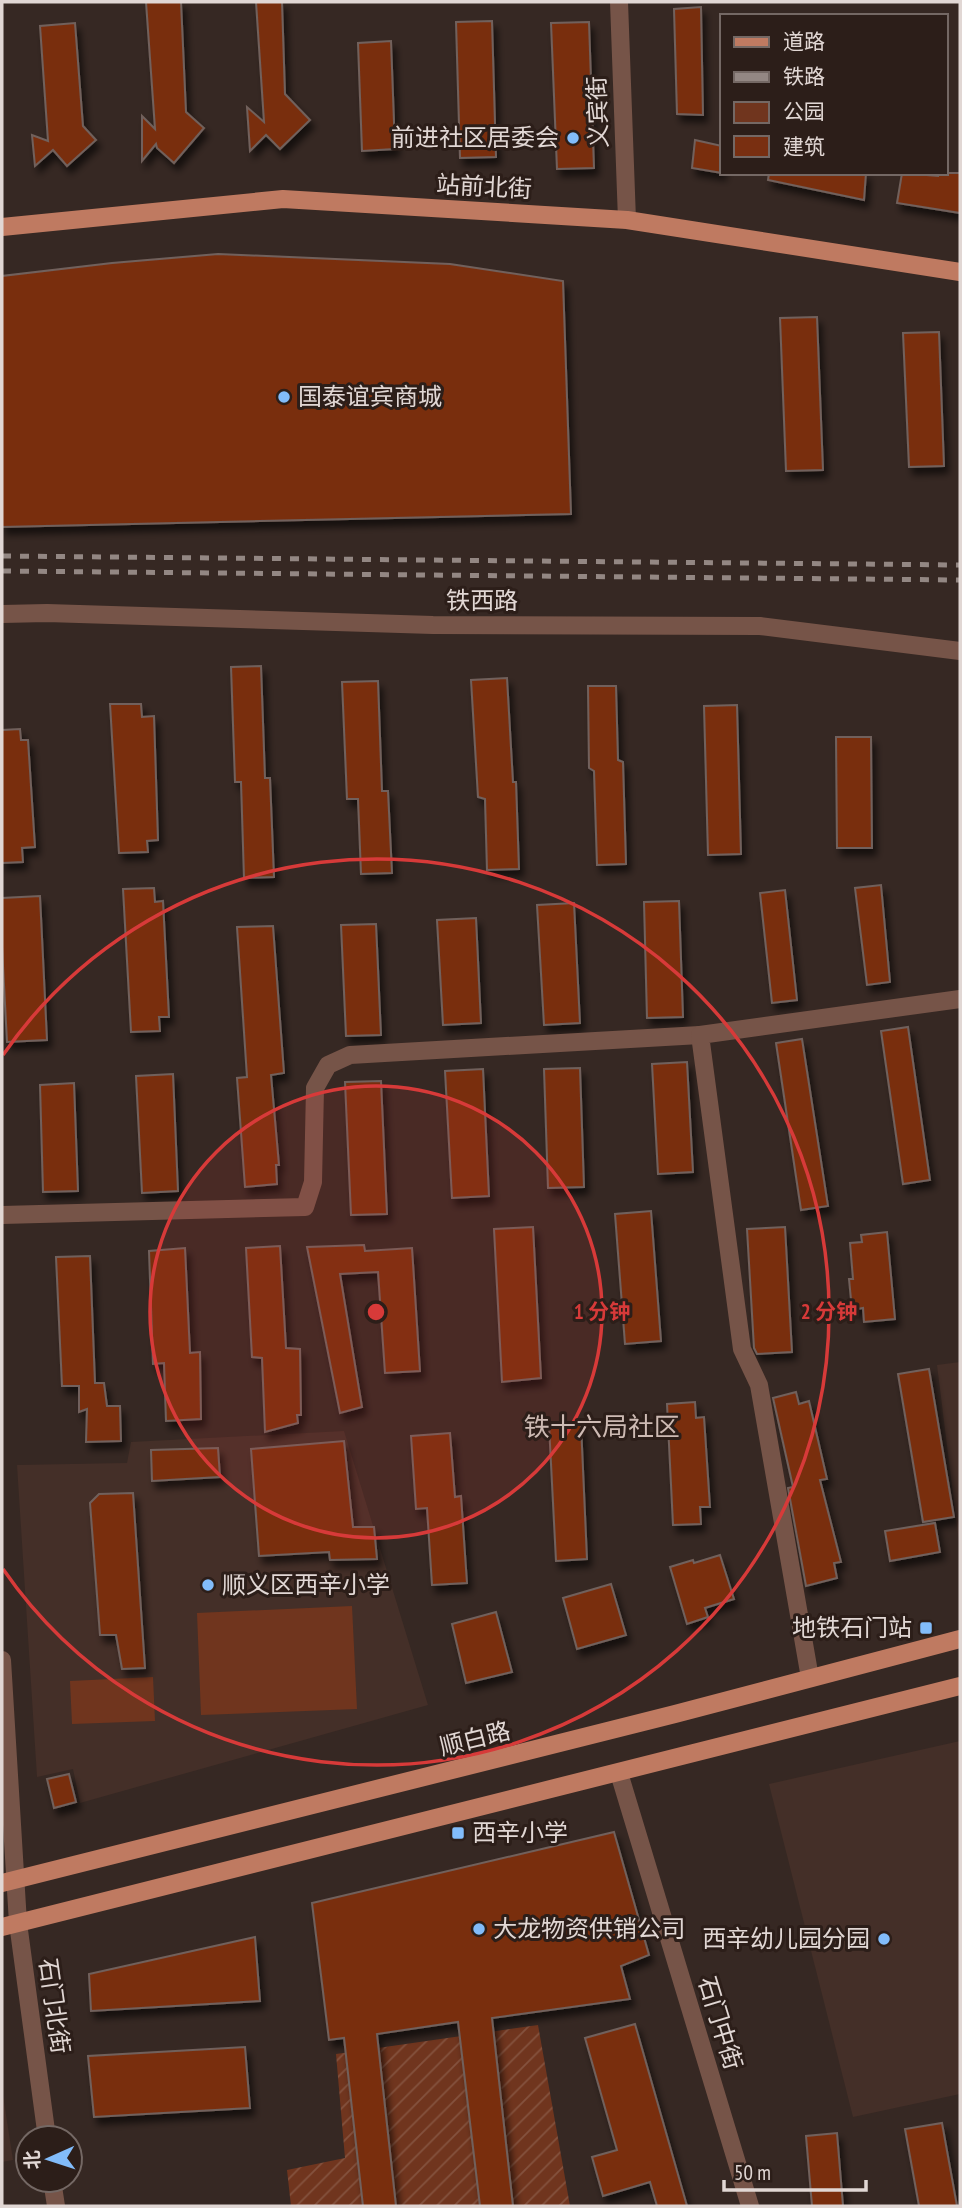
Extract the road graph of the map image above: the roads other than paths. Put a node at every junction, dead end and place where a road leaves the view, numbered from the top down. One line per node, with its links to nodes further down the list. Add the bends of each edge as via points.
1 (619, 2): 2 (street, 义宾街)
2 (627, 220): 3 (main road, 站前北街, via 282,200); 4 (main road, 站前北街)
3 (2, 227)
4 (960, 272)
5 (2, 614): 6 (street, 铁西路, via 433,625 760,626)
6 (960, 651)
7 (960, 999): 8 (street)
8 (700, 1035): 9 (street, via 350,1055 328,1065 315,1088 313,1182 305,1207); 12 (street, via 742,1349 759,1385)
9 (2, 1215)
10 (960, 1639): 12 (main road, 顺白路)
11 (2, 1660): 15 (street, 石门北街)
12 (810, 1678): 15 (main road, 顺白路)
13 (960, 1686): 14 (main road)
14 (619, 1773): 16 (main road); 18 (street, 石门中街)
15 (8, 1882): 16 (street, 石门北街)
16 (10, 1925): 17 (street, 石门北街)
17 (45, 2124)
18 (750, 2206)

